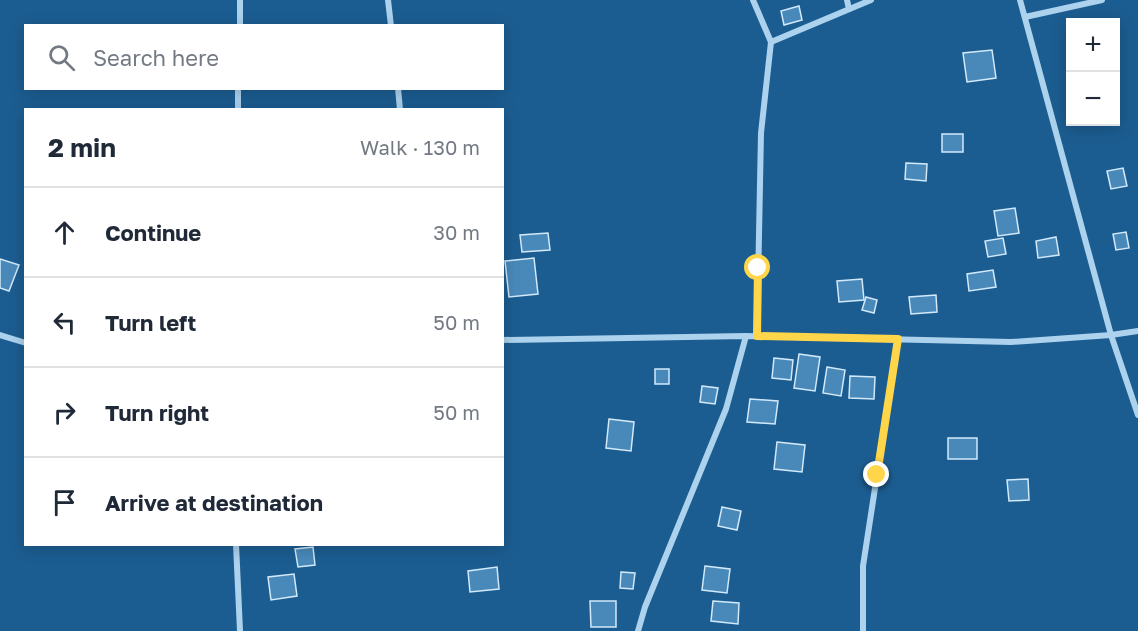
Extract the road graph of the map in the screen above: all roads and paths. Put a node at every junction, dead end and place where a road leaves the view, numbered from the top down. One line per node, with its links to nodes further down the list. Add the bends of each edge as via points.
1 (240, 0): 10 (street)
2 (388, 0): 11 (street)
3 (753, 0): 12 (street)
4 (847, 0): 8 (street)
5 (871, 0): 8 (street)
6 (1020, 0): 9 (street)
7 (1102, 0): 9 (street)
8 (849, 9): 12 (street)
9 (1025, 17): 19 (street)
10 (240, 24)
11 (391, 24)
12 (771, 42): 21 (street, via 761,133)
13 (238, 90): 15 (street)
14 (398, 90): 16 (street)
15 (238, 108)
16 (400, 108)
17 (1138, 331): 19 (street)
18 (0, 335): 24 (street)
19 (1111, 335): 22 (street, via 1011,342); 25 (street)
20 (746, 336): 21 (street); 23 (street); 28 (street, via 726,409)
21 (757, 336): 22 (street)
22 (898, 339): 29 (street, via 862,566)
23 (504, 340)
24 (24, 342)
25 (1138, 415)
26 (236, 546): 27 (street)
27 (240, 631)
28 (638, 631)
29 (863, 631)

